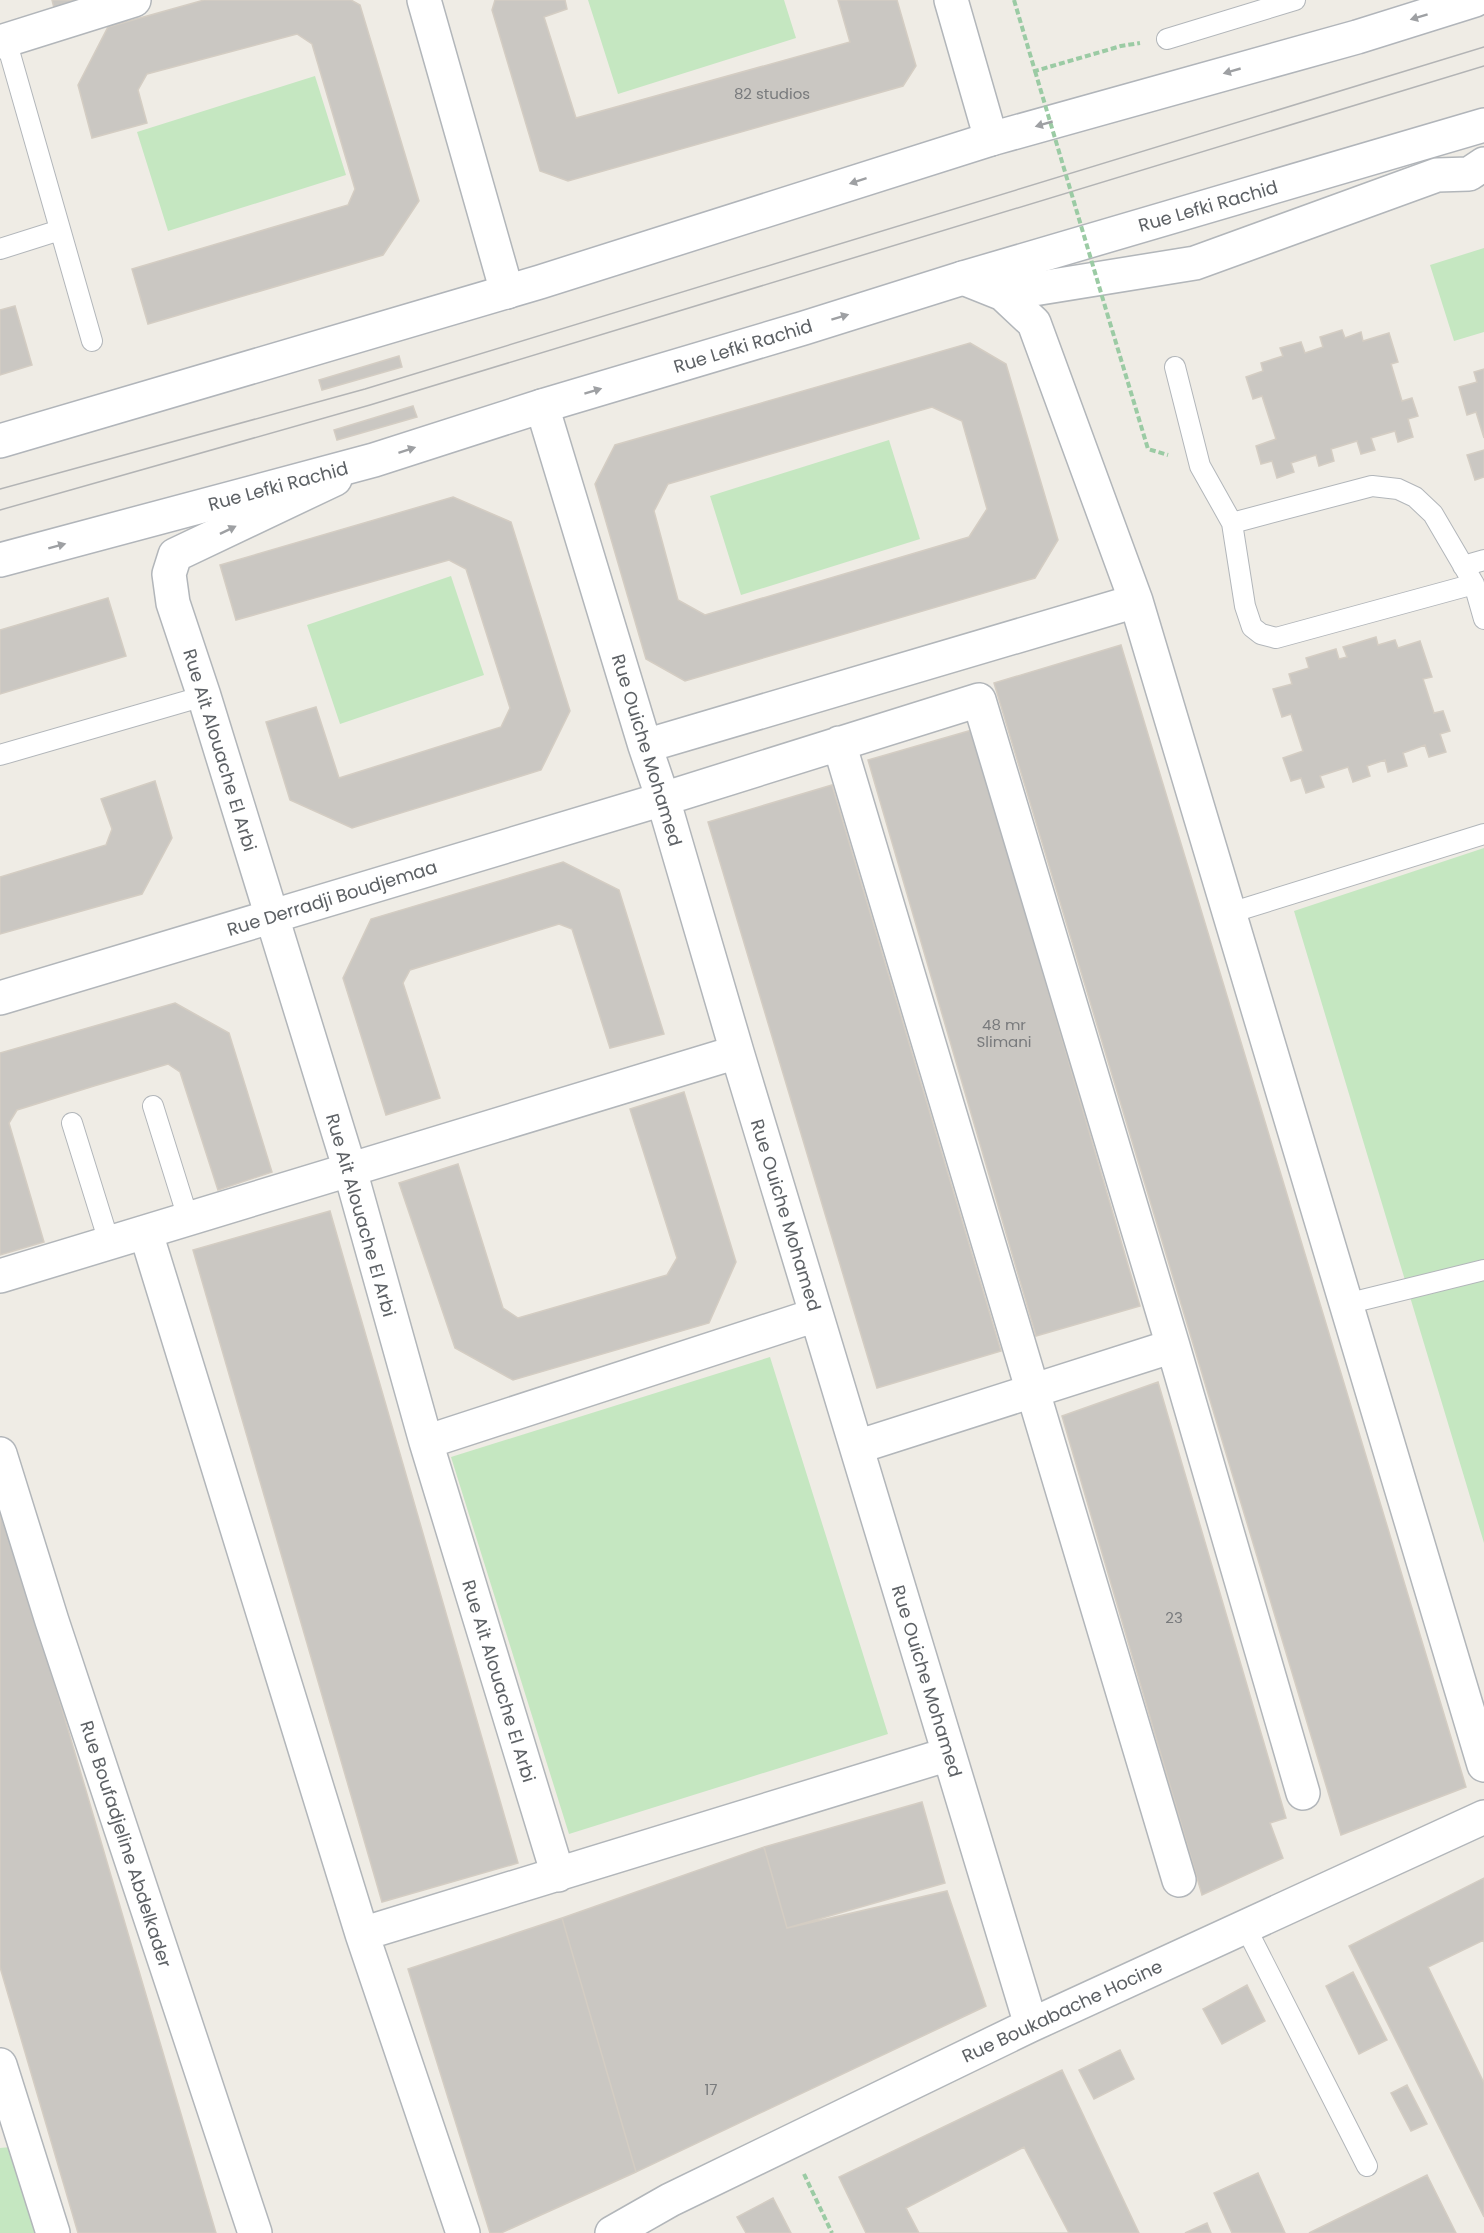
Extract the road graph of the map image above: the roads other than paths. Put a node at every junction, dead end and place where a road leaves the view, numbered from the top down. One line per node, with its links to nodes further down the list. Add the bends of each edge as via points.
1 (134, 0): 7 (street)
2 (424, 0): 14 (street)
3 (951, 0): 9 (street)
4 (1295, 0): 6 (lane)
5 (1475, 0): 9 (street, one-way to 9)
6 (1167, 39)
7 (3, 41): 11 (lane)
8 (1484, 125): 13 (street, Rue Lefki Rachid)
9 (991, 139): 14 (street, one-way to 14)
10 (1484, 164): 15 (street, via 1469,174 1437,175 1195,263)
11 (60, 230): 12 (lane); 16 (lane)
12 (0, 249)
13 (963, 278): 15 (street); 18 (street, Rue Lefki Rachid, one-way to 13)
14 (507, 292): 19 (street)
15 (1003, 294): 26 (street, via 1034,323)
16 (92, 341)
17 (1175, 367): 21 (lane, via 1200,466)
18 (542, 406): 20 (street, Rue Lefki Rachid, one-way to 18); 30 (street, Rue Ouiche Mohamed)
19 (0, 441)
20 (374, 460): 23 (street, Rue Lefki Rachid, one-way to 20); 28 (street, Rue Ait Alouache El Arbi, one-way to 20, via 173,603 169,574 175,555)
21 (1232, 523): 24 (lane, via 1372,486 1398,489 1415,497 1433,514); 25 (lane, via 1252,627 1276,638)
22 (1484, 560): 24 (lane)
23 (0, 561)
24 (1463, 566): 25 (lane)
25 (1474, 584): 27 (lane)
26 (1136, 601): 30 (street); 34 (street)
27 (1484, 619)
28 (204, 696): 31 (lane); 35 (street, Rue Ait Alouache El Arbi)
29 (839, 743): 32 (street, Rue Derradji Boudjemaa); 48 (street, Rue Derradji Boudjemaa, via 979,700); 49 (street)
30 (645, 746): 32 (street, Rue Ouiche Mohamed)
31 (0, 755)
32 (663, 799): 35 (street, Rue Derradji Boudjemaa); 37 (street, Rue Ouiche Mohamed)
33 (1484, 834): 34 (lane)
34 (1230, 913): 46 (street)
35 (272, 916): 36 (street, Rue Derradji Boudjemaa); 40 (street, Rue Ait Alouache El Arbi)
36 (0, 998)
37 (737, 1052): 40 (street); 47 (street, Rue Ouiche Mohamed)
38 (153, 1106): 41 (lane)
39 (72, 1123): 43 (lane)
40 (350, 1170): 41 (street); 50 (street, Rue Ait Alouache El Arbi)
41 (188, 1218): 42 (street)
42 (146, 1233): 43 (street); 60 (street)
43 (109, 1242): 45 (street)
44 (1484, 1270): 46 (lane)
45 (0, 1276)
46 (1346, 1304): 54 (street)
47 (816, 1315): 50 (street); 51 (street, Rue Ouiche Mohamed)
48 (1173, 1346): 49 (street); 55 (street)
49 (1033, 1392): 51 (street); 58 (street)
50 (426, 1442): 57 (street, Rue Ait Alouache El Arbi)
51 (857, 1447): 53 (street, Rue Ouiche Mohamed)
52 (0, 1454): 65 (street, Rue Boufadjeline Abdelkader)
53 (949, 1754): 57 (street); 61 (street, Rue Ouiche Mohamed)
54 (1484, 1765)
55 (1303, 1793)
56 (1484, 1817): 59 (street, Rue Boukabache Hocine)
57 (558, 1875): 60 (street)
58 (1179, 1880)
59 (1245, 1926): 61 (street, Rue Boukabache Hocine); 63 (lane)
60 (362, 1934): 66 (street)
61 (1031, 2025): 67 (street, Rue Boukabache Hocine, via 643,2214)
62 (0, 2065): 64 (street)
63 (1367, 2166)
64 (52, 2233)
65 (255, 2233)
66 (464, 2233)
67 (612, 2233)

